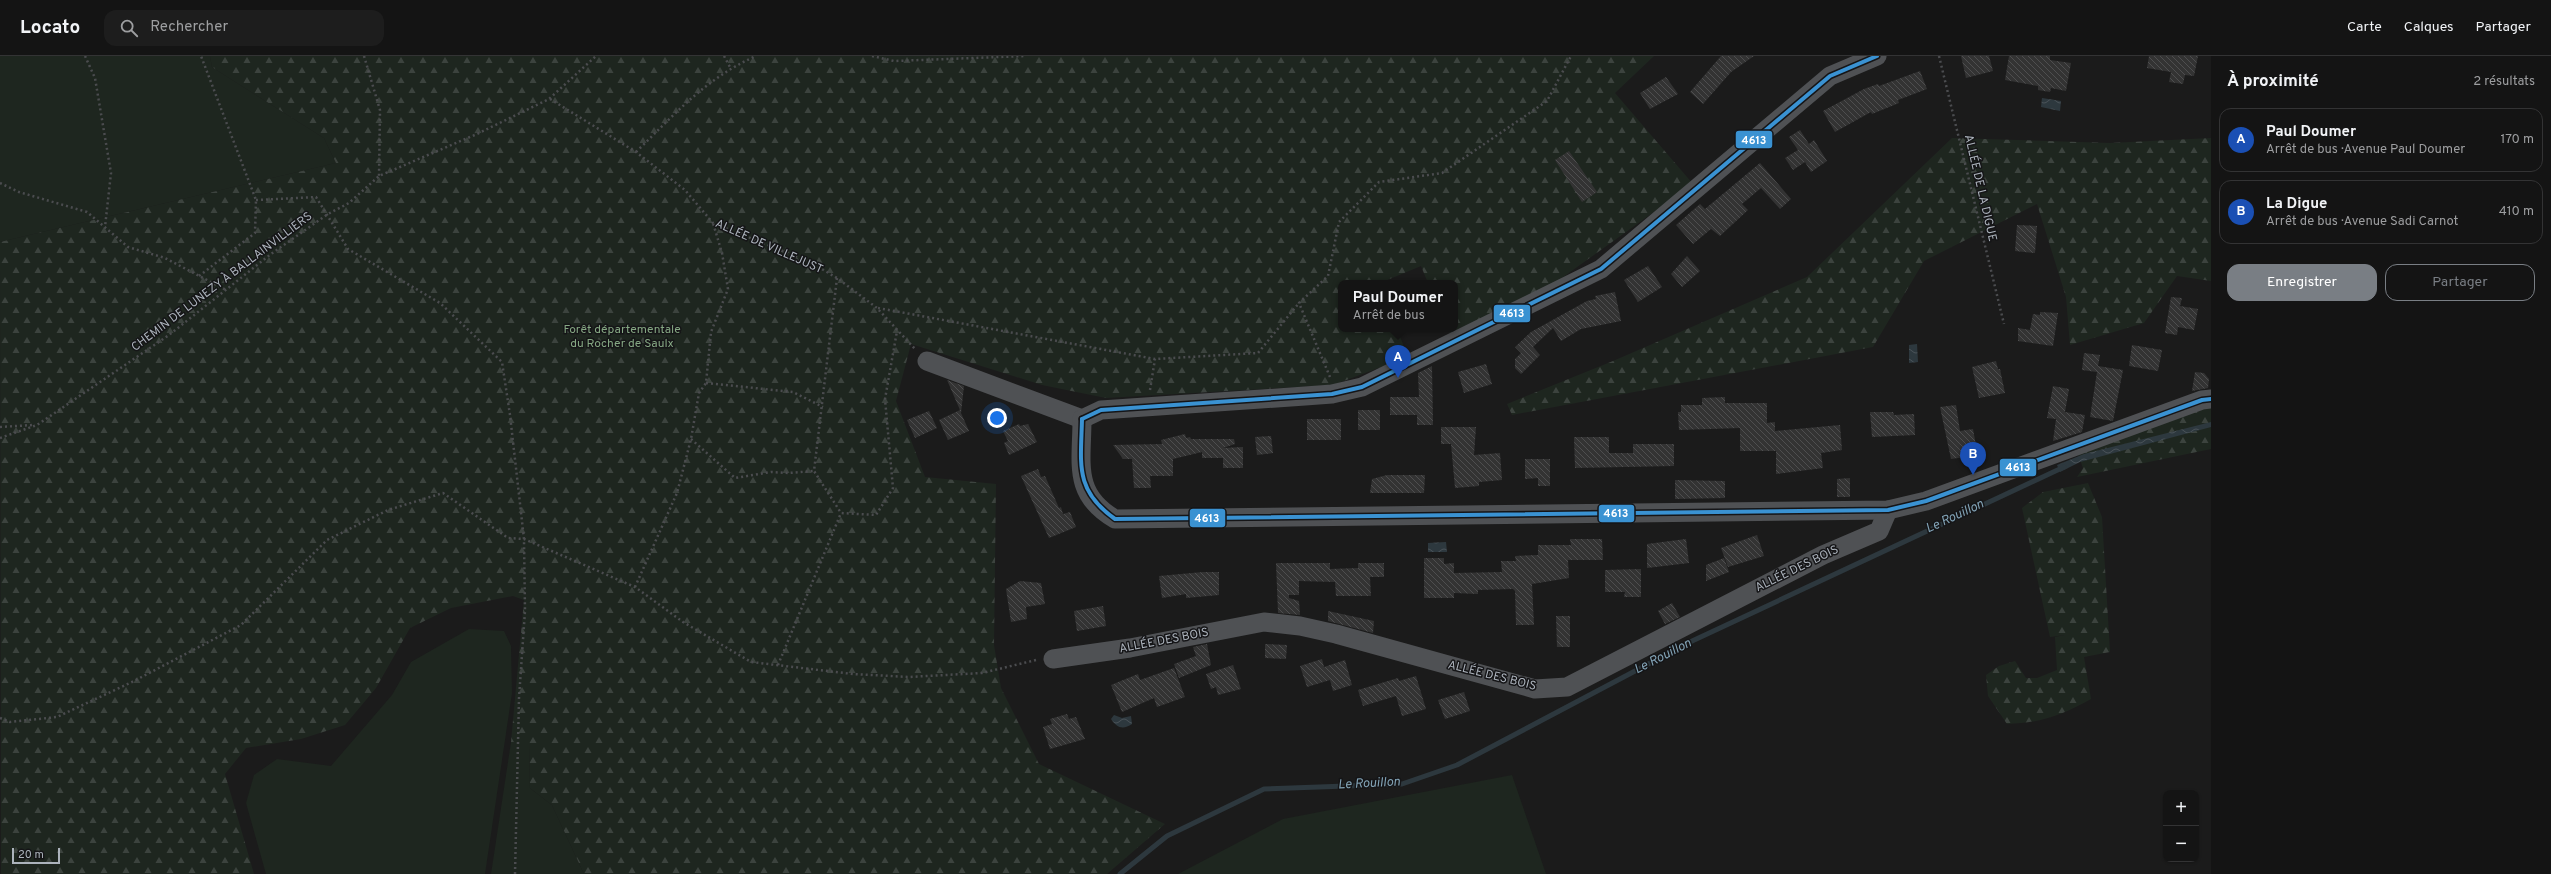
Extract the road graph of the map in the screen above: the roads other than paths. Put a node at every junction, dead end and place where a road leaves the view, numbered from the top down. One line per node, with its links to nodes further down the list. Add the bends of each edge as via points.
1 (1877, 56): 4 (street, via 1830,76 1601,269 1555,294 1362,387 1332,394 1101,410)
2 (927, 361): 4 (street)
3 (2211, 399): 5 (street, via 2202,400 1926,501)
4 (1082, 419): 5 (street, via 1082,474 1086,492 1098,509 1115,519)
5 (1888, 510): 6 (street, ALLÉE DES BOIS, via 1879,531 1823,555 1568,687 1535,689 1336,634 1264,622 1130,648)
6 (1053, 659)

